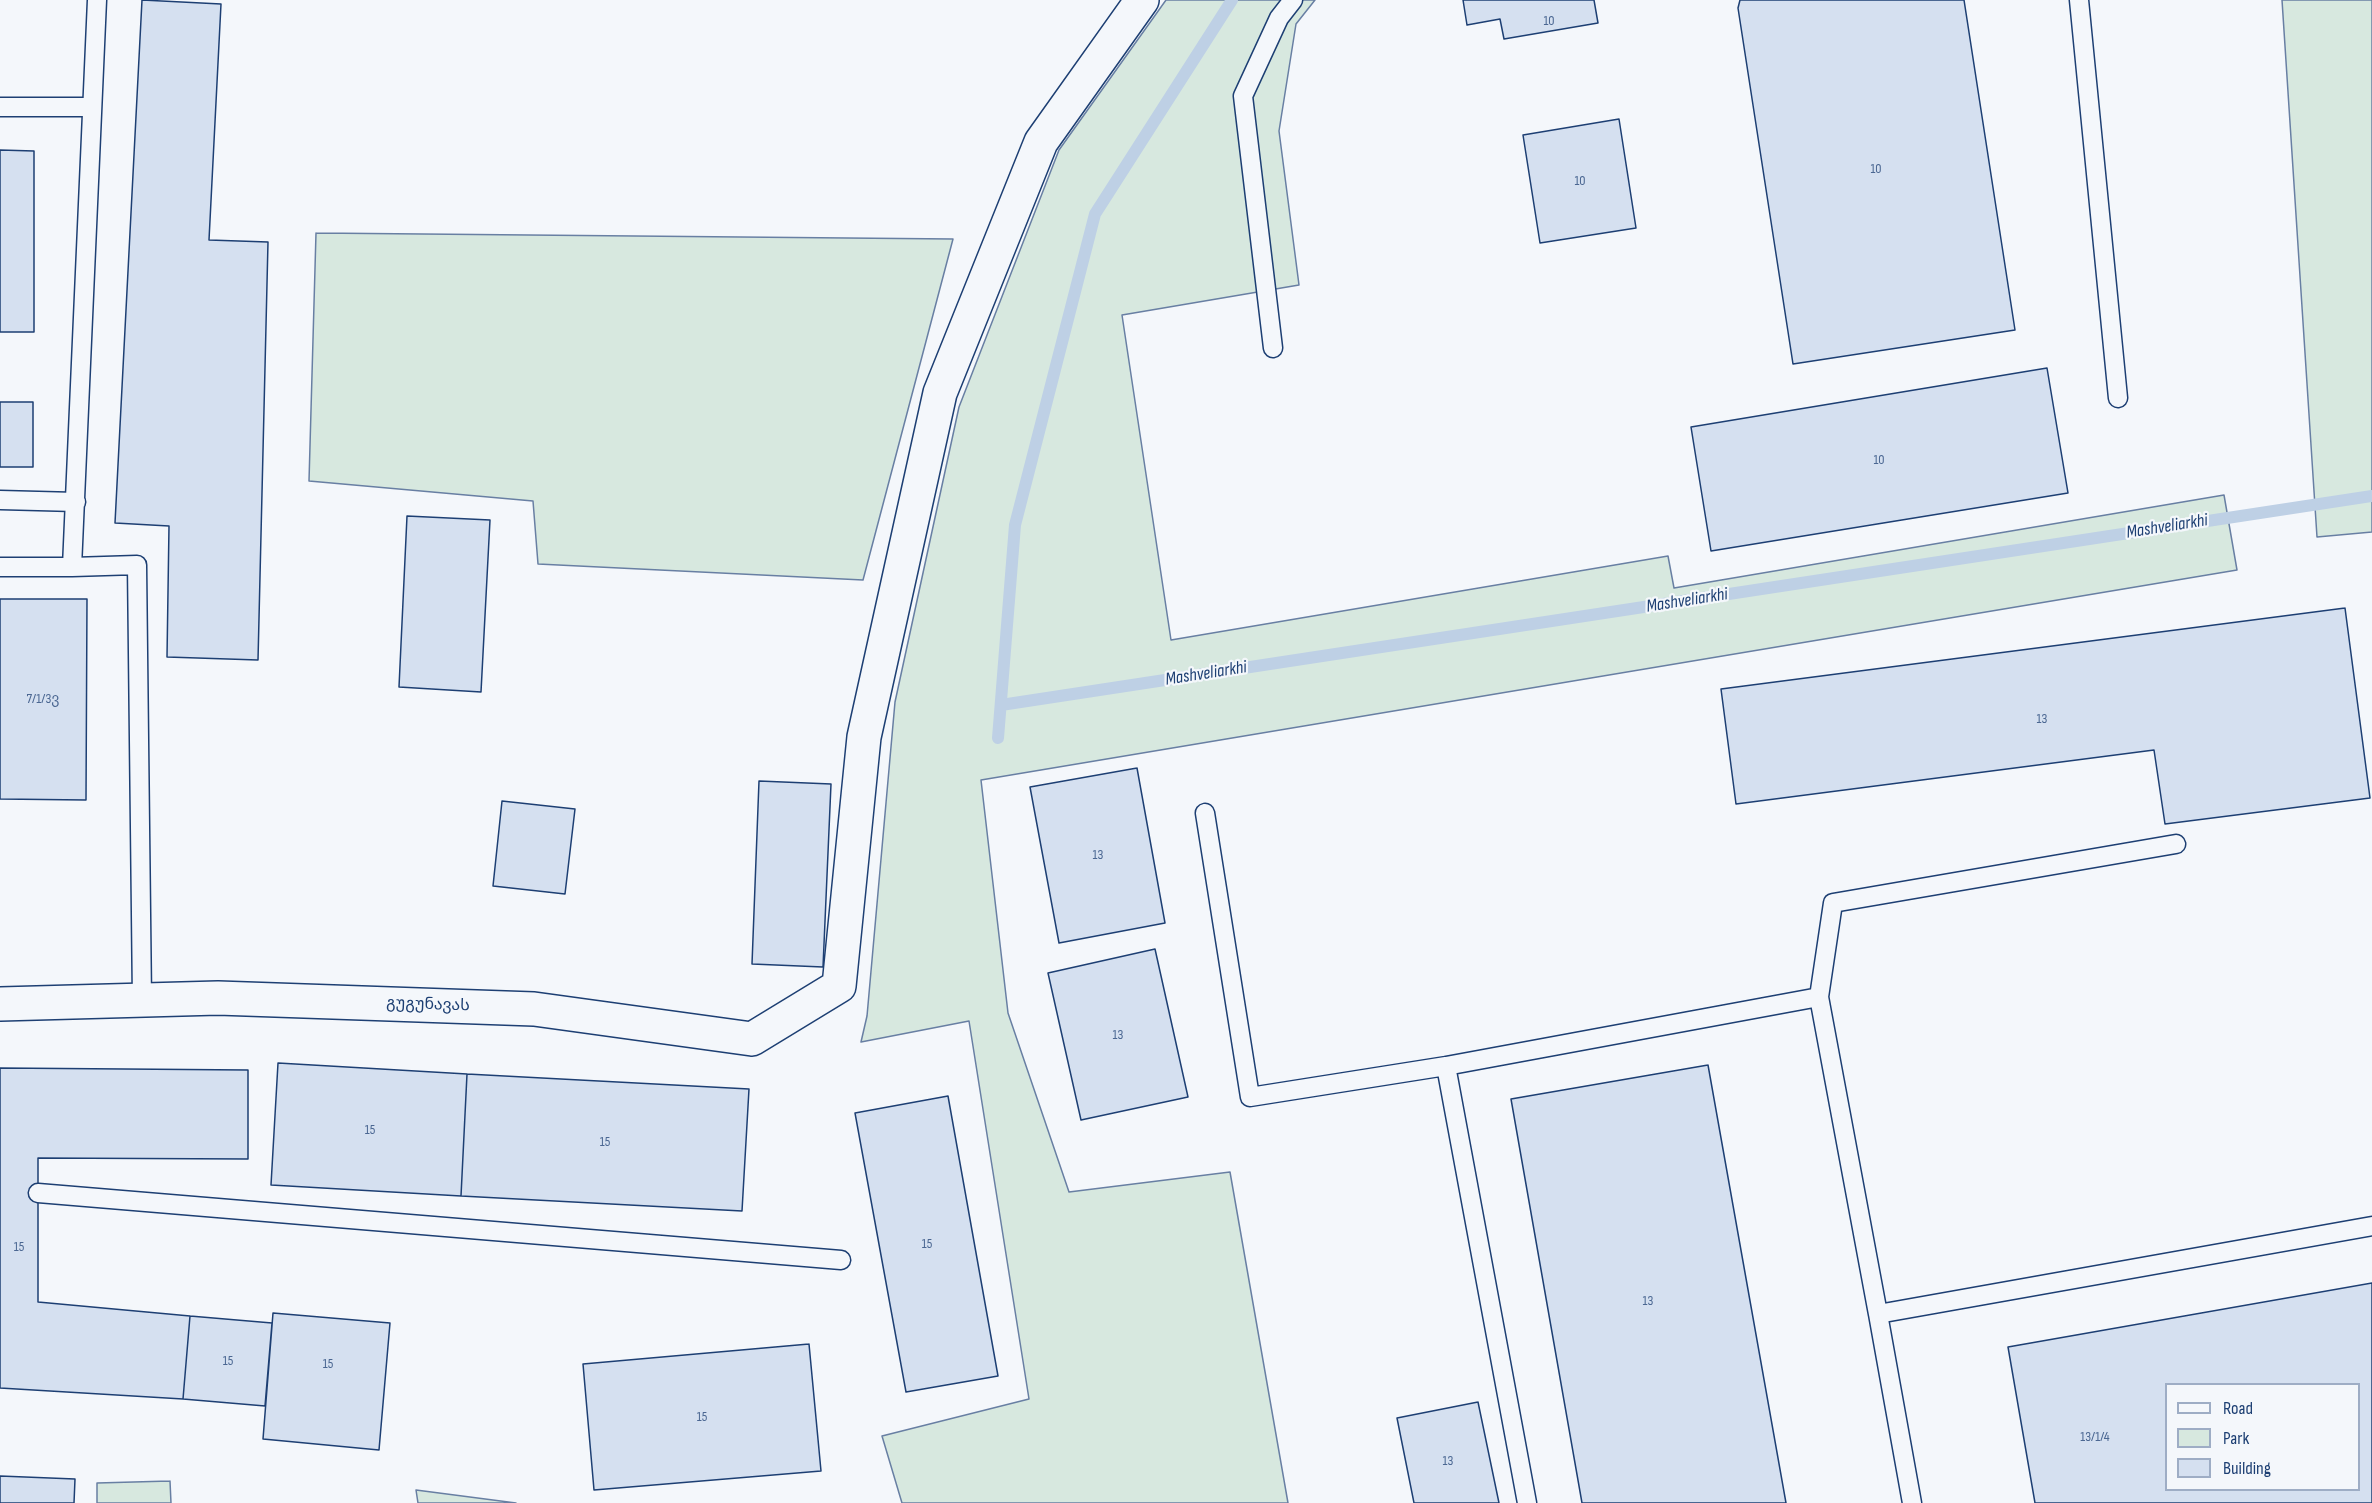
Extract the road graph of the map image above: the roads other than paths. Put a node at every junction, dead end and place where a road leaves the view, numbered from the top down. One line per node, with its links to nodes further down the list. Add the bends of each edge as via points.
1 (97, 0): 6 (lane)
2 (1142, 0): 16 (street, გუგუნავას, via 1041,142 940,393 864,737 839,986 752,1038 534,1009 218,999)
3 (1293, 0): 7 (lane, via 1280,18 1243,96)
4 (2079, 0): 8 (lane)
5 (0, 107): 6 (lane)
6 (92, 107): 10 (lane)
7 (1273, 348)
8 (2118, 398)
9 (0, 500): 10 (lane)
10 (76, 502): 12 (lane)
11 (0, 567): 12 (lane)
12 (72, 567): 16 (lane, via 136,565)
13 (1205, 813): 18 (lane, via 1250,1097)
14 (2176, 844): 15 (lane, via 1833,903)
15 (1819, 997): 18 (lane); 22 (lane)
16 (142, 1001): 17 (street, გუგუნავას)
17 (0, 1004)
18 (1446, 1066): 23 (lane)
19 (38, 1193): 21 (lane)
20 (2372, 1226): 22 (lane)
21 (841, 1260)
22 (1878, 1314): 24 (lane)
23 (1527, 1503)
24 (1912, 1503)

